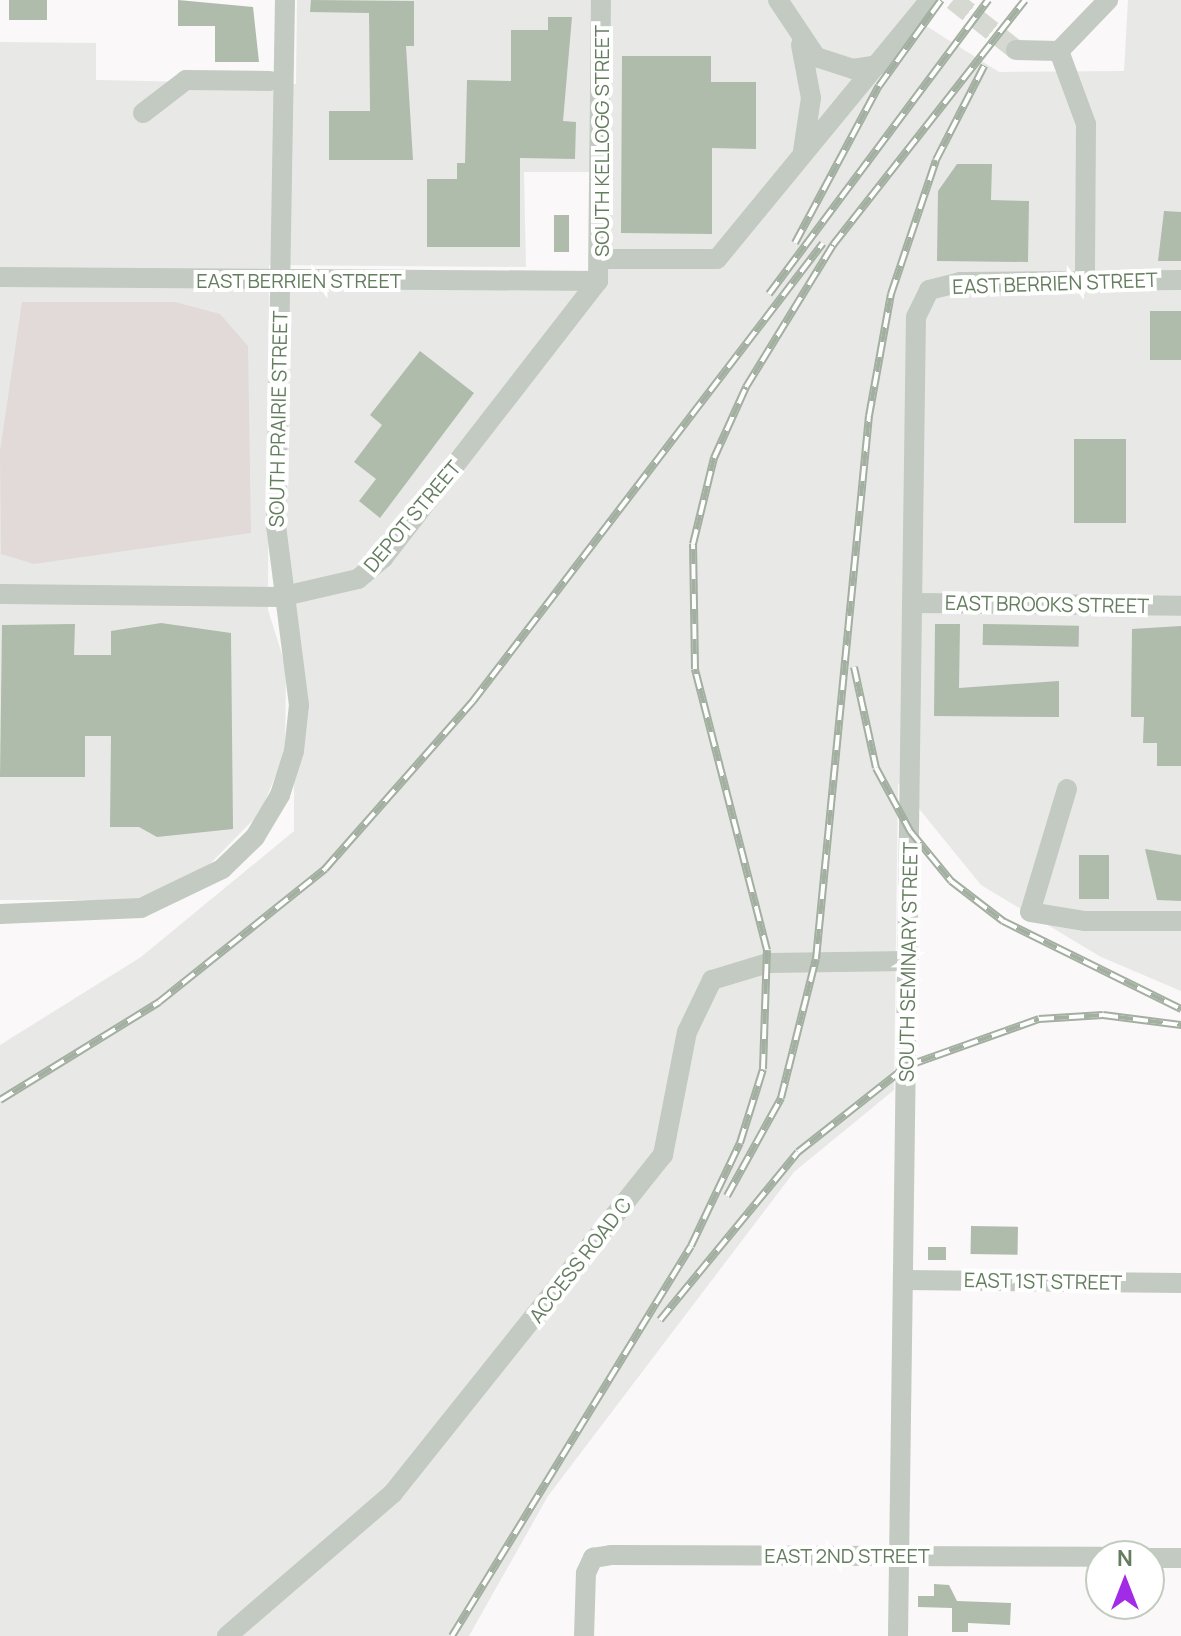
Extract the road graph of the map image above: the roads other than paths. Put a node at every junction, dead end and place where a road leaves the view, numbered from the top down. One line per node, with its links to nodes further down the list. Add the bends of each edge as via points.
1 (285, 0): 17 (street, SOUTH PRAIRIE STREET)
2 (601, 0): 13 (street, SOUTH KELLOGG STREET)
3 (778, 0): 6 (street)
4 (930, 0): 9 (street)
5 (1108, 0): 8 (street)
6 (799, 41): 9 (street, via 835,66); 12 (street, via 811,98)
7 (1016, 50): 8 (street)
8 (1059, 51): 15 (street, via 1086,124)
9 (879, 65): 12 (street)
10 (270, 81): 11 (street, via 186,80)
11 (143, 113)
12 (802, 156): 13 (street, via 717,259)
13 (602, 259): 18 (street, SOUTH KELLOGG STREET)
14 (0, 277): 17 (street, EAST BERRIEN STREET)
15 (1085, 279): 16 (street, EAST BERRIEN STREET); 19 (street, EAST BERRIEN STREET, via 960,282)
16 (1181, 280)
17 (280, 281): 18 (street, EAST BERRIEN STREET); 21 (street, SOUTH PRAIRIE STREET)
18 (598, 281): 21 (street, DEPOT STREET, via 383,558 358,579)
19 (929, 290): 22 (street, SOUTH SEMINARY STREET, via 916,317)
20 (0, 594): 21 (street, DEPOT STREET)
21 (280, 597): 25 (street, SOUTH PRAIRIE STREET, via 299,705 280,795 255,837 222,869 141,908)
22 (914, 603): 23 (street, EAST BROOKS STREET); 27 (street, SOUTH SEMINARY STREET)
23 (1181, 606)
24 (1067, 789): 26 (street, via 1030,912 1085,921)
25 (0, 914)
26 (1181, 921)
27 (909, 961): 28 (street, SOUTH SEMINARY STREET); 32 (street, ACCESS ROAD C, via 768,963 712,980 687,1032 663,1155 393,1493)
28 (905, 1280): 29 (street, EAST 1ST STREET); 30 (street, SOUTH SEMINARY STREET)
29 (1181, 1283)
30 (899, 1555): 31 (street, EAST 2ND STREET); 33 (street, EAST 2ND STREET, via 593,1558 586,1573); 34 (street, SOUTH SEMINARY STREET)
31 (1085, 1557)
32 (227, 1636)
33 (584, 1636)
34 (898, 1636)

